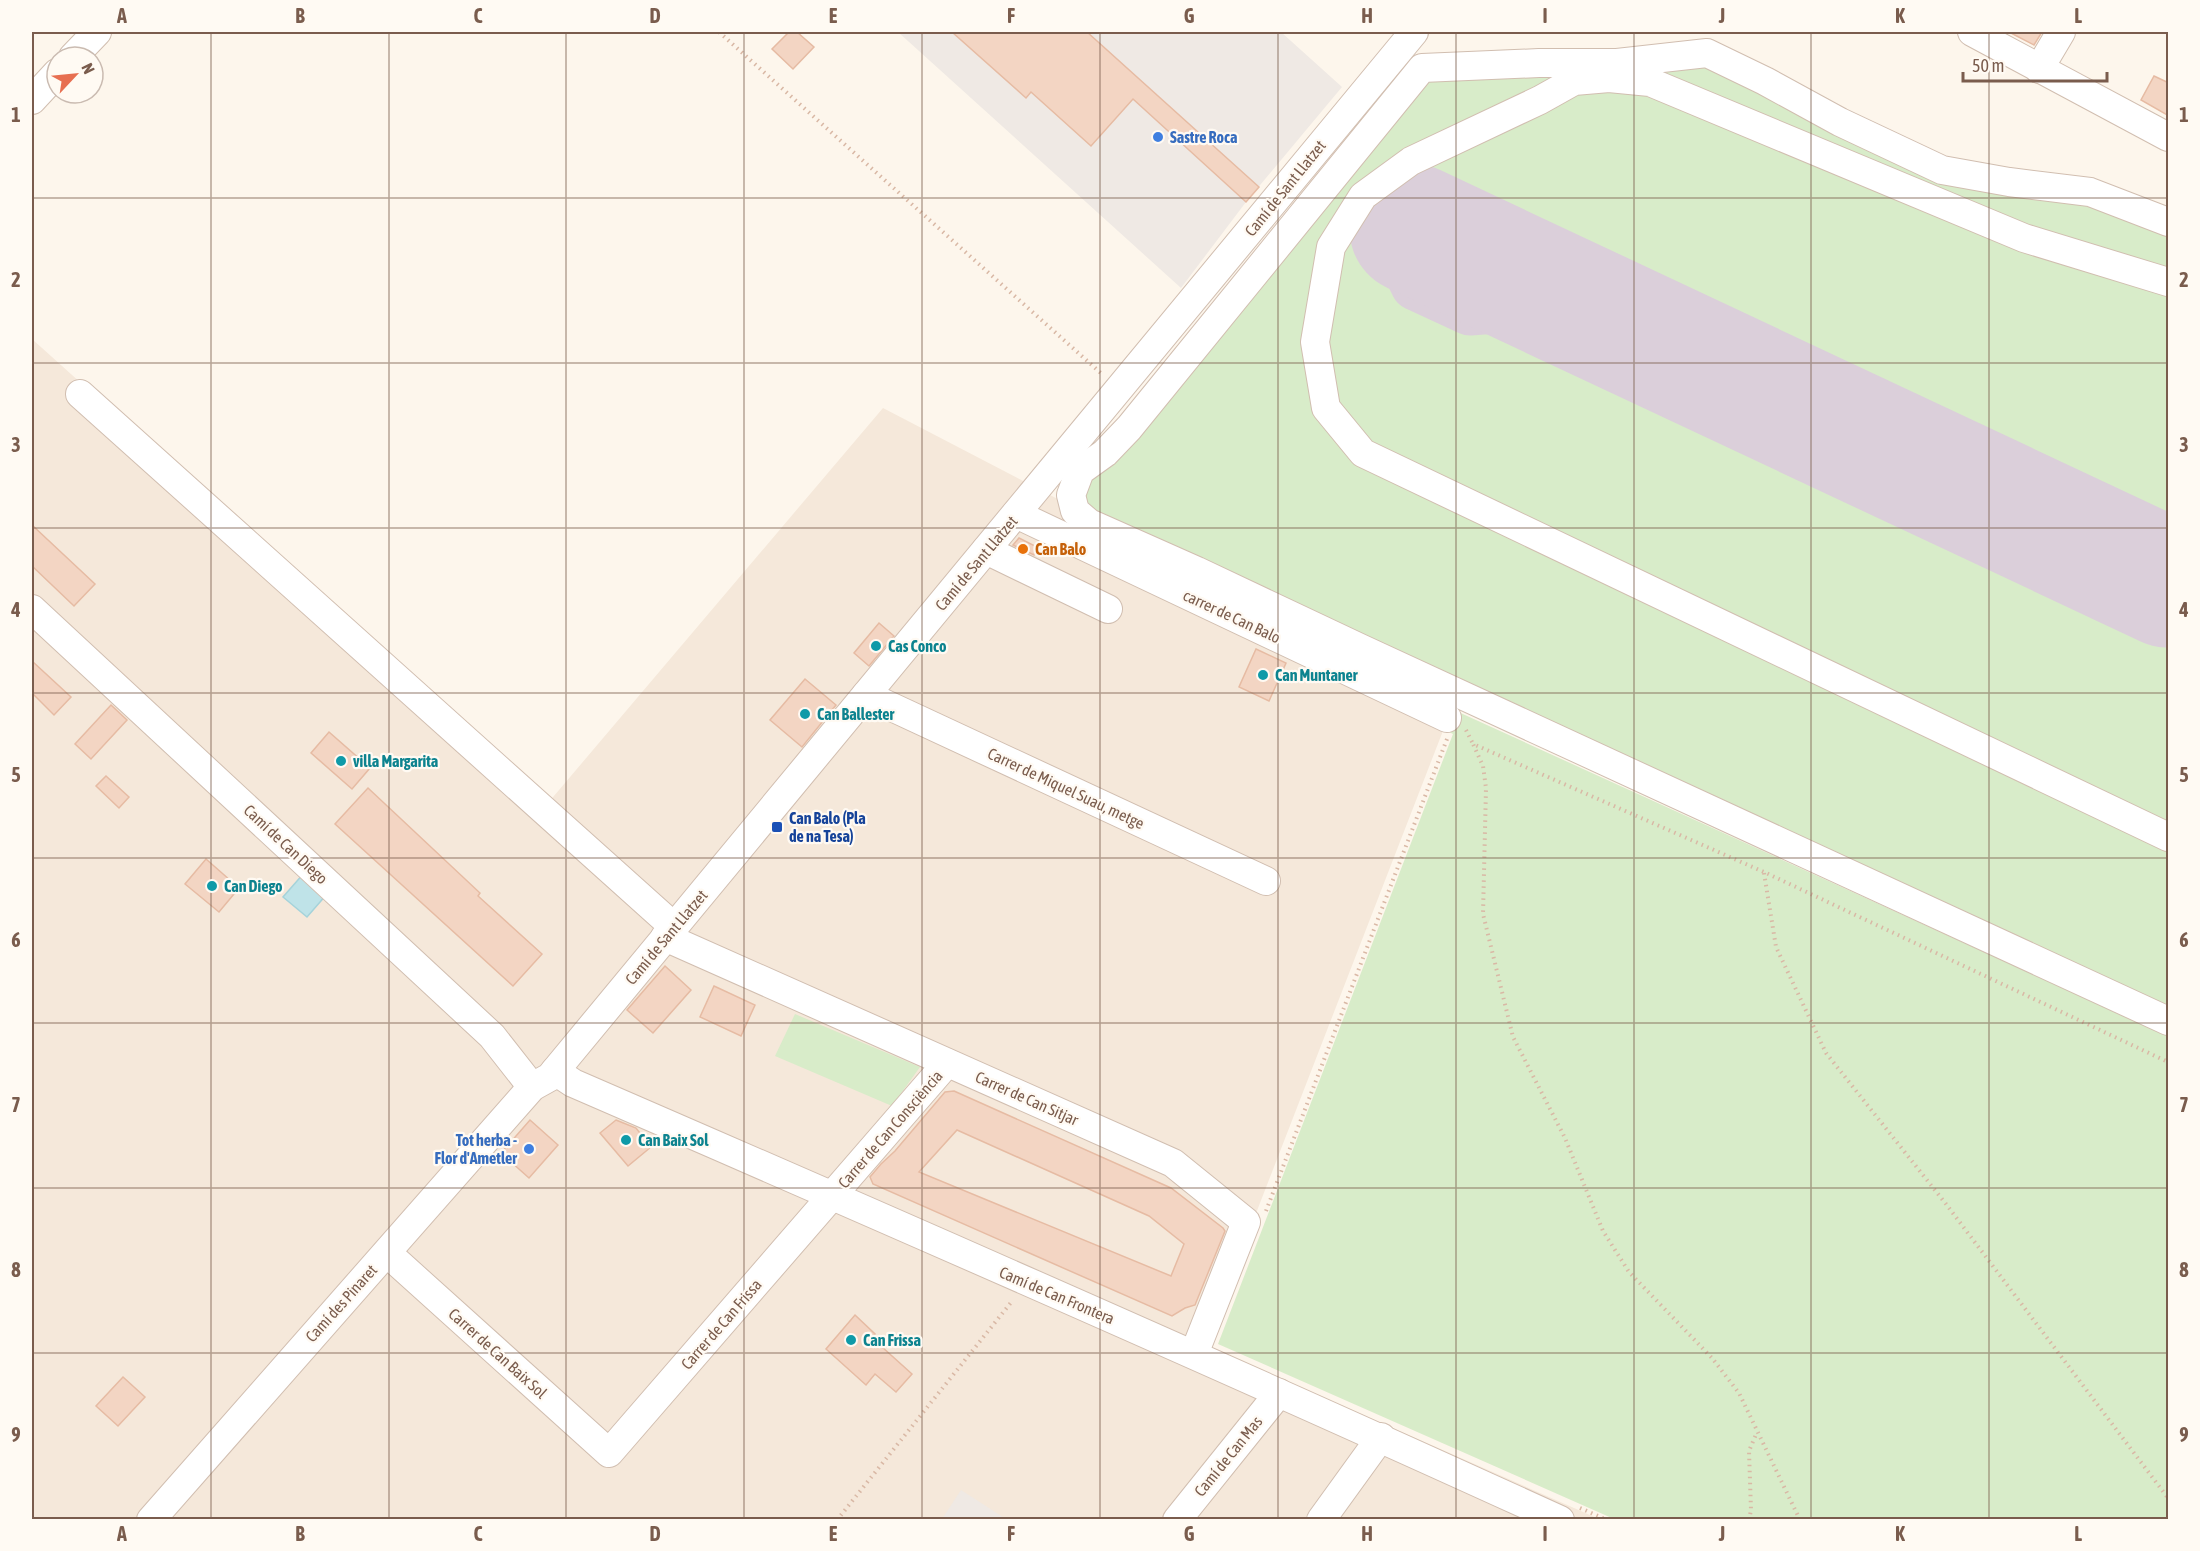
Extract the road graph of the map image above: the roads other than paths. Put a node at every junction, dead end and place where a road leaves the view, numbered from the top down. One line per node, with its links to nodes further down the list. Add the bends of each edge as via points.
1 (98, 32): 5 (street)
2 (1414, 32): 13 (street, Camí de Sant Llatzet)
3 (1972, 32): 6 (street)
4 (2061, 32): 6 (street)
5 (85, 45)
6 (2039, 69): 9 (street)
7 (45, 86): 8 (street)
8 (32, 100)
9 (2169, 137)
10 (2169, 222): 22 (street, via 2090,192 1942,170 1840,123 1707,53 1617,63 1422,68 1129,428 1080,471 1071,495 1075,511 1089,523)
11 (2169, 282): 19 (street, via 2024,238 1650,81 1609,78 1574,81 1411,160 1363,196 1330,247 1315,342 1326,408 1362,453)
12 (80, 394): 21 (street, Carrer de Can Sitjar)
13 (1016, 514): 14 (street, Camí de Sant Llatzet); 18 (street, carrer de Can Balo)
14 (986, 550): 16 (street); 17 (street, Camí de Sant Llatzet)
15 (32, 609): 25 (street, Camí de Can Diego, via 492,1036)
16 (1108, 609)
17 (866, 695): 20 (street, Carrer de Miquel Suau, metge); 21 (street, Camí de Sant Llatzet)
18 (1447, 718)
19 (2169, 837)
20 (1266, 882)
21 (670, 932): 23 (street, Carrer de Can Sitjar); 24 (street, Camí de Sant Llatzet)
22 (2169, 1021)
23 (947, 1063): 26 (street, Carrer de Can Consciència); 28 (street, Carrer de Can Sitjar, via 1173,1163 1246,1222)
24 (555, 1071): 25 (street, Camí de Sant Llatzet); 26 (street, Camí de Can Frontera, via 573,1083)
25 (532, 1087): 27 (street, Camí des Pinaret)
26 (832, 1195): 28 (street, Camí de Can Frontera); 31 (street, Carrer de Can Frissa)
27 (387, 1253): 31 (street, Carrer de Can Baix Sol); 33 (street, Camí des Pinaret)
28 (1194, 1354): 29 (street, Camí de Can Frontera)
29 (1279, 1393): 30 (street, Camí de Can Frontera); 34 (street, Camí de Can Mas)
30 (1381, 1437): 32 (street, Camí de Can Frontera); 35 (street)
31 (609, 1453)
32 (1567, 1512)
33 (151, 1520)
34 (1177, 1520)
35 (1321, 1520)

